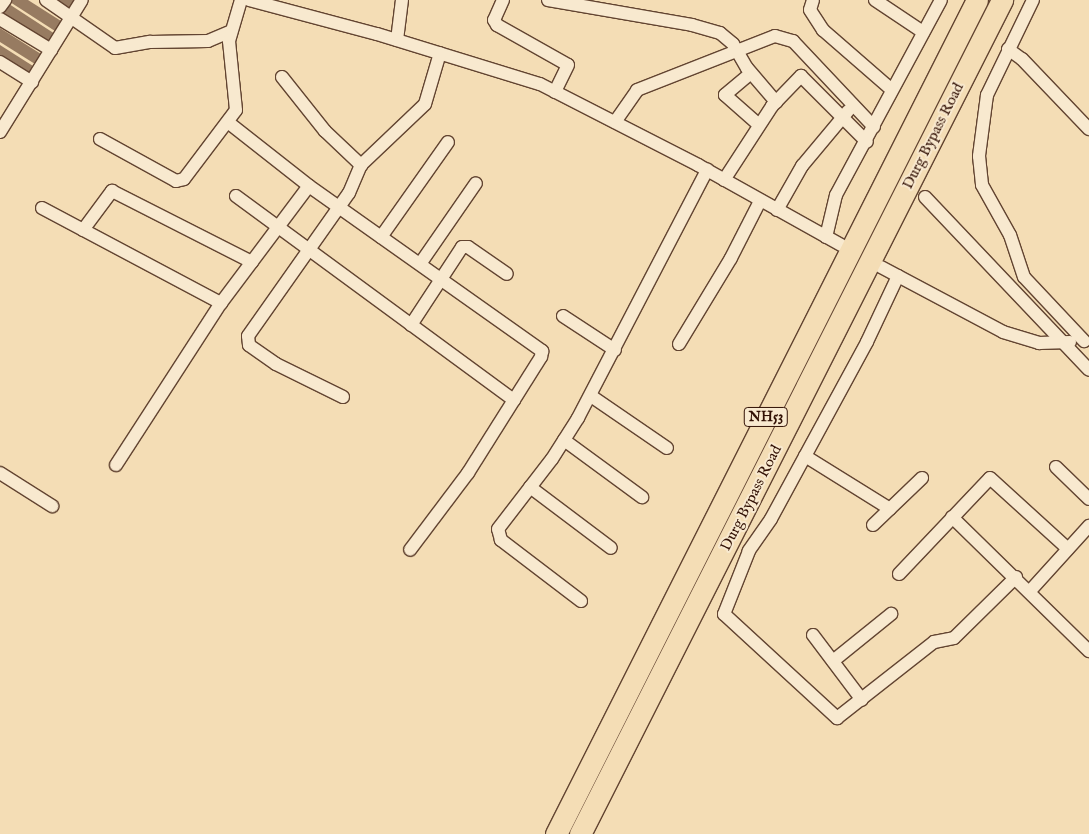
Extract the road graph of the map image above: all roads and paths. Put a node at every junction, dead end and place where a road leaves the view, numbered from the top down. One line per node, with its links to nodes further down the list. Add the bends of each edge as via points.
1 (5, 0): 15 (street)
2 (46, 0): 16 (street)
3 (82, 0): 16 (street)
4 (241, 0): 18 (street)
5 (249, 0): 20 (street)
6 (402, 0): 20 (street)
7 (503, 0): 30 (street, via 494,20 497,26 568,65)
8 (548, 0): 24 (street, via 692,25 720,33)
9 (813, 0): 29 (street, via 810,10 823,30)
10 (875, 0): 19 (street)
11 (941, 0): 19 (street)
12 (977, 0): 105 (highway, Durg Bypass Road / NH53)
13 (1002, 0): 106 (highway, Durg Bypass Road / NH53)
14 (1033, 0): 21 (street)
15 (0, 8)
16 (72, 16): 18 (street, via 115,48 150,42 208,41); 22 (street)
17 (0, 19): 22 (street)
18 (231, 31): 36 (street, via 229,48 237,104)
19 (923, 32): 29 (street)
20 (397, 40): 23 (street)
21 (1008, 49): 39 (street, via 1033,69); 70 (street, via 987,95 982,119 979,160 982,185 1010,235 1024,277)
22 (51, 50): 28 (street)
23 (440, 53): 30 (street); 44 (street, via 424,104)
24 (739, 53): 26 (street); 32 (street, via 774,36 793,41); 35 (street, via 637,90)
25 (0, 62): 28 (street)
26 (751, 73): 31 (street); 37 (street, via 725,95)
27 (282, 77): 44 (street, via 325,131)
28 (32, 82): 33 (street)
29 (892, 90): 38 (street)
30 (555, 92): 35 (street)
31 (776, 102): 34 (street, via 802,76); 37 (street)
32 (852, 106): 34 (street); 38 (street)
33 (5, 114): 40 (street)
34 (842, 117): 43 (street); 54 (street, via 802,166)
35 (615, 122): 45 (street)
36 (229, 123): 41 (street, via 180,181); 48 (street)
37 (759, 125): 46 (street)
38 (874, 127): 43 (street)
39 (1089, 129)
40 (0, 132)
41 (100, 139)
42 (448, 142): 57 (street)
43 (867, 142): 58 (street, via 836,194)
44 (361, 165): 52 (street)
45 (707, 170): 46 (street); 73 (street)
46 (724, 180): 51 (street)
47 (476, 183): 62 (street)
48 (309, 186): 52 (street); 55 (street)
49 (236, 196): 55 (street)
50 (925, 197): 71 (street)
51 (760, 201): 54 (street); 72 (street, via 731,258)
52 (339, 207): 57 (street); 60 (street)
53 (42, 208): 56 (street)
54 (777, 210): 58 (street)
55 (278, 227): 60 (street); 61 (street)
56 (83, 230): 61 (street, via 112,191); 67 (street)
57 (381, 237): 62 (street)
58 (826, 237): 59 (street)
59 (841, 245)
60 (310, 250): 69 (street); 76 (street, via 250,331 247,341 253,350 276,364)
61 (252, 262): 67 (street)
62 (420, 264): 66 (street)
63 (881, 267): 65 (street)
64 (507, 274): 66 (street, via 464,246)
65 (898, 276): 71 (street, via 1003,332 1039,343); 80 (street, via 867,342)
66 (440, 279): 69 (street); 77 (street, via 542,351)
67 (221, 303): 81 (street)
68 (563, 316): 73 (street)
69 (411, 325): 77 (street)
70 (1084, 341): 71 (street)
71 (1066, 342): 74 (street)
72 (679, 344)
73 (615, 350): 75 (street)
74 (1089, 370)
75 (591, 396): 78 (street); 79 (street)
76 (343, 397)
77 (514, 400): 95 (street, via 462,481)
78 (564, 440): 85 (street); 86 (street)
79 (667, 448)
80 (805, 456): 89 (street); 104 (street, via 772,518 749,551 724,614 832,717 842,717)
81 (116, 465)
82 (1056, 467): 87 (street)
83 (0, 473): 88 (street)
84 (922, 478): 89 (street)
85 (530, 487): 93 (street); 99 (street, via 500,524 499,537)
86 (642, 498)
87 (1089, 499)
88 (52, 506)
89 (890, 509): 91 (street)
90 (952, 517): 94 (street, via 986,480 993,479); 96 (street); 97 (street)
91 (873, 525)
92 (1089, 526): 94 (street)
93 (611, 548)
94 (1068, 549): 98 (street)
95 (410, 550)
96 (898, 574)
97 (1016, 577): 98 (street); 104 (street, via 954,638 934,642)
98 (1030, 591): 102 (street)
99 (581, 601)
100 (891, 614): 103 (street)
101 (813, 635): 103 (street)
102 (1089, 652)
103 (833, 661): 104 (street)
104 (862, 700)
105 (556, 834)
106 (580, 834)

